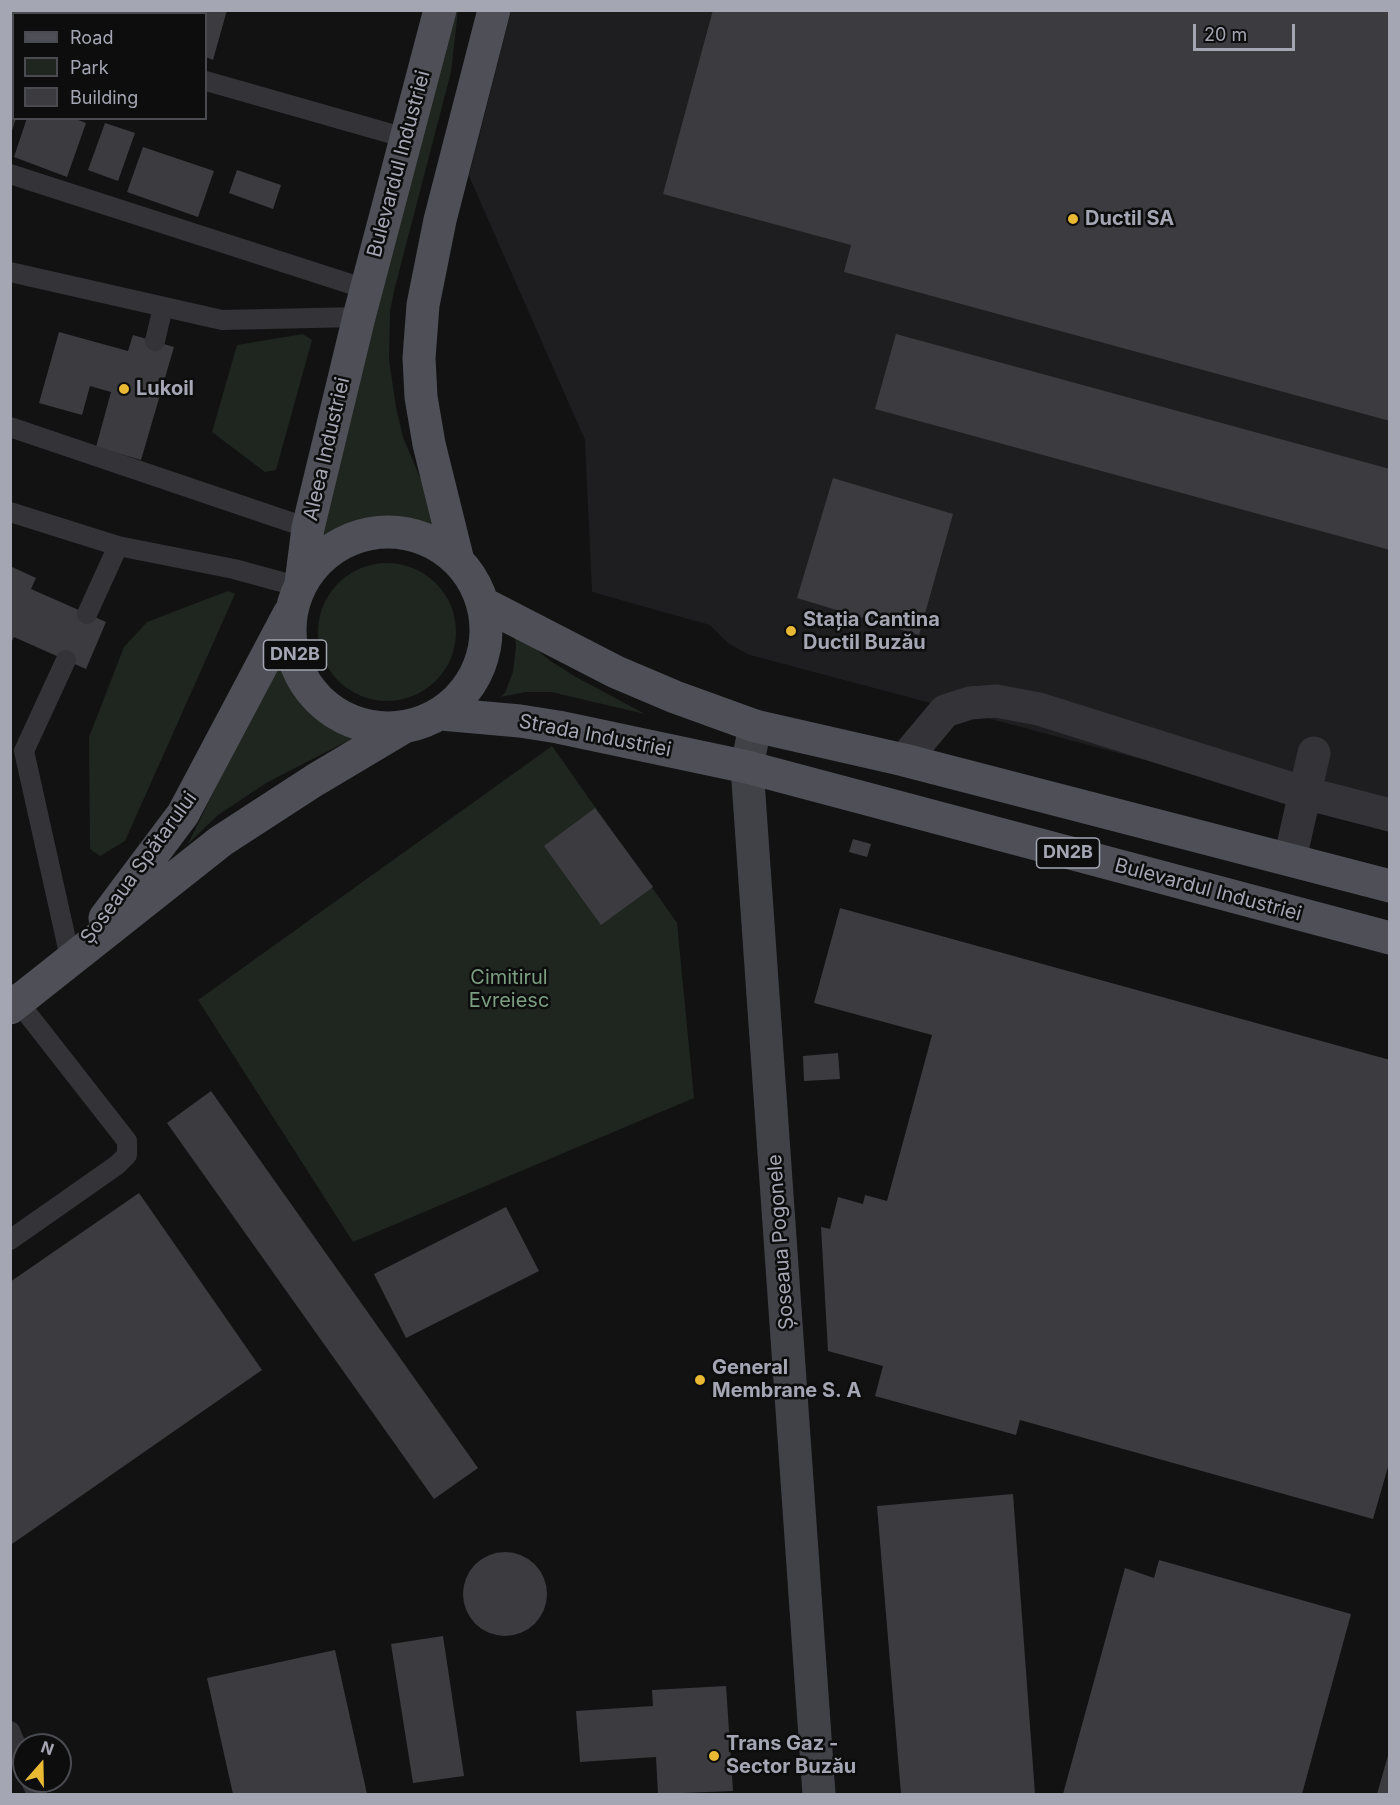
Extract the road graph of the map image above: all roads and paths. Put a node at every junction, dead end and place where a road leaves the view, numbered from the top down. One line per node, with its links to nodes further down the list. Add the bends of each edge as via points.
1 (440, 10): 4 (main road, Bulevardul Industriei)
2 (494, 10): 14 (main road, via 440,219 423,305 419,358 429,444)
3 (207, 81): 4 (lane)
4 (406, 138): 7 (main road, Bulevardul Industriei)
5 (10, 174): 7 (lane)
6 (10, 272): 8 (lane)
7 (362, 303): 8 (lane, via 222,320); 12 (main road, Aleea Industriei)
8 (163, 307): 9 (lane)
9 (155, 341)
10 (10, 427): 12 (lane, via 128,461)
11 (10, 512): 13 (lane)
12 (308, 528): 15 (main road, Aleea Industriei)
13 (118, 546): 15 (lane, via 234,568); 17 (lane)
14 (459, 561): 15 (main road, Șoseaua Spătarului / DN2B, via 423,539 404,533 372,533 343,543 317,562); 16 (main road, Șoseaua Spătarului / DN2B, via 474,581)
15 (297, 595): 21 (main road, Șoseaua Spătarului / DN2B, via 291,645 301,675 319,699 344,718 373,728); 31 (main road, Șoseaua Spătarului / DN2B, via 183,814)
16 (483, 604): 19 (main road, Șoseaua Spătarului / DN2B, via 487,636 480,666 464,693); 20 (main road, DN2B, via 616,672)
17 (87, 614)
18 (66, 660): 22 (lane)
19 (441, 714): 21 (main road, Șoseaua Spătarului / DN2B); 25 (main road, Strada Industriei / DN2B, via 558,727)
20 (755, 726): 24 (main road, DN2B); 25 (main road, Șoseaua Pogonele)
21 (404, 727): 31 (main road, Șoseaua Spătarului / DN2B, via 221,841)
22 (17, 745): 31 (lane)
23 (1314, 753): 26 (street)
24 (904, 760): 26 (street, via 945,711 970,703 996,701 1039,708); 28 (main road, DN2B)
25 (747, 767): 30 (main road, Bulevardul Industriei / DN2B); 34 (main road, Șoseaua Pogonele)
26 (1305, 793): 27 (street); 28 (street)
27 (1389, 814)
28 (1290, 859): 29 (main road, DN2B)
29 (1389, 886)
30 (1389, 938)
31 (70, 962): 32 (main road, Șoseaua Spătarului / DN2B)
32 (14, 1001): 33 (lane, via 127,1141 127,1155)
33 (10, 1239)
34 (819, 1794)

